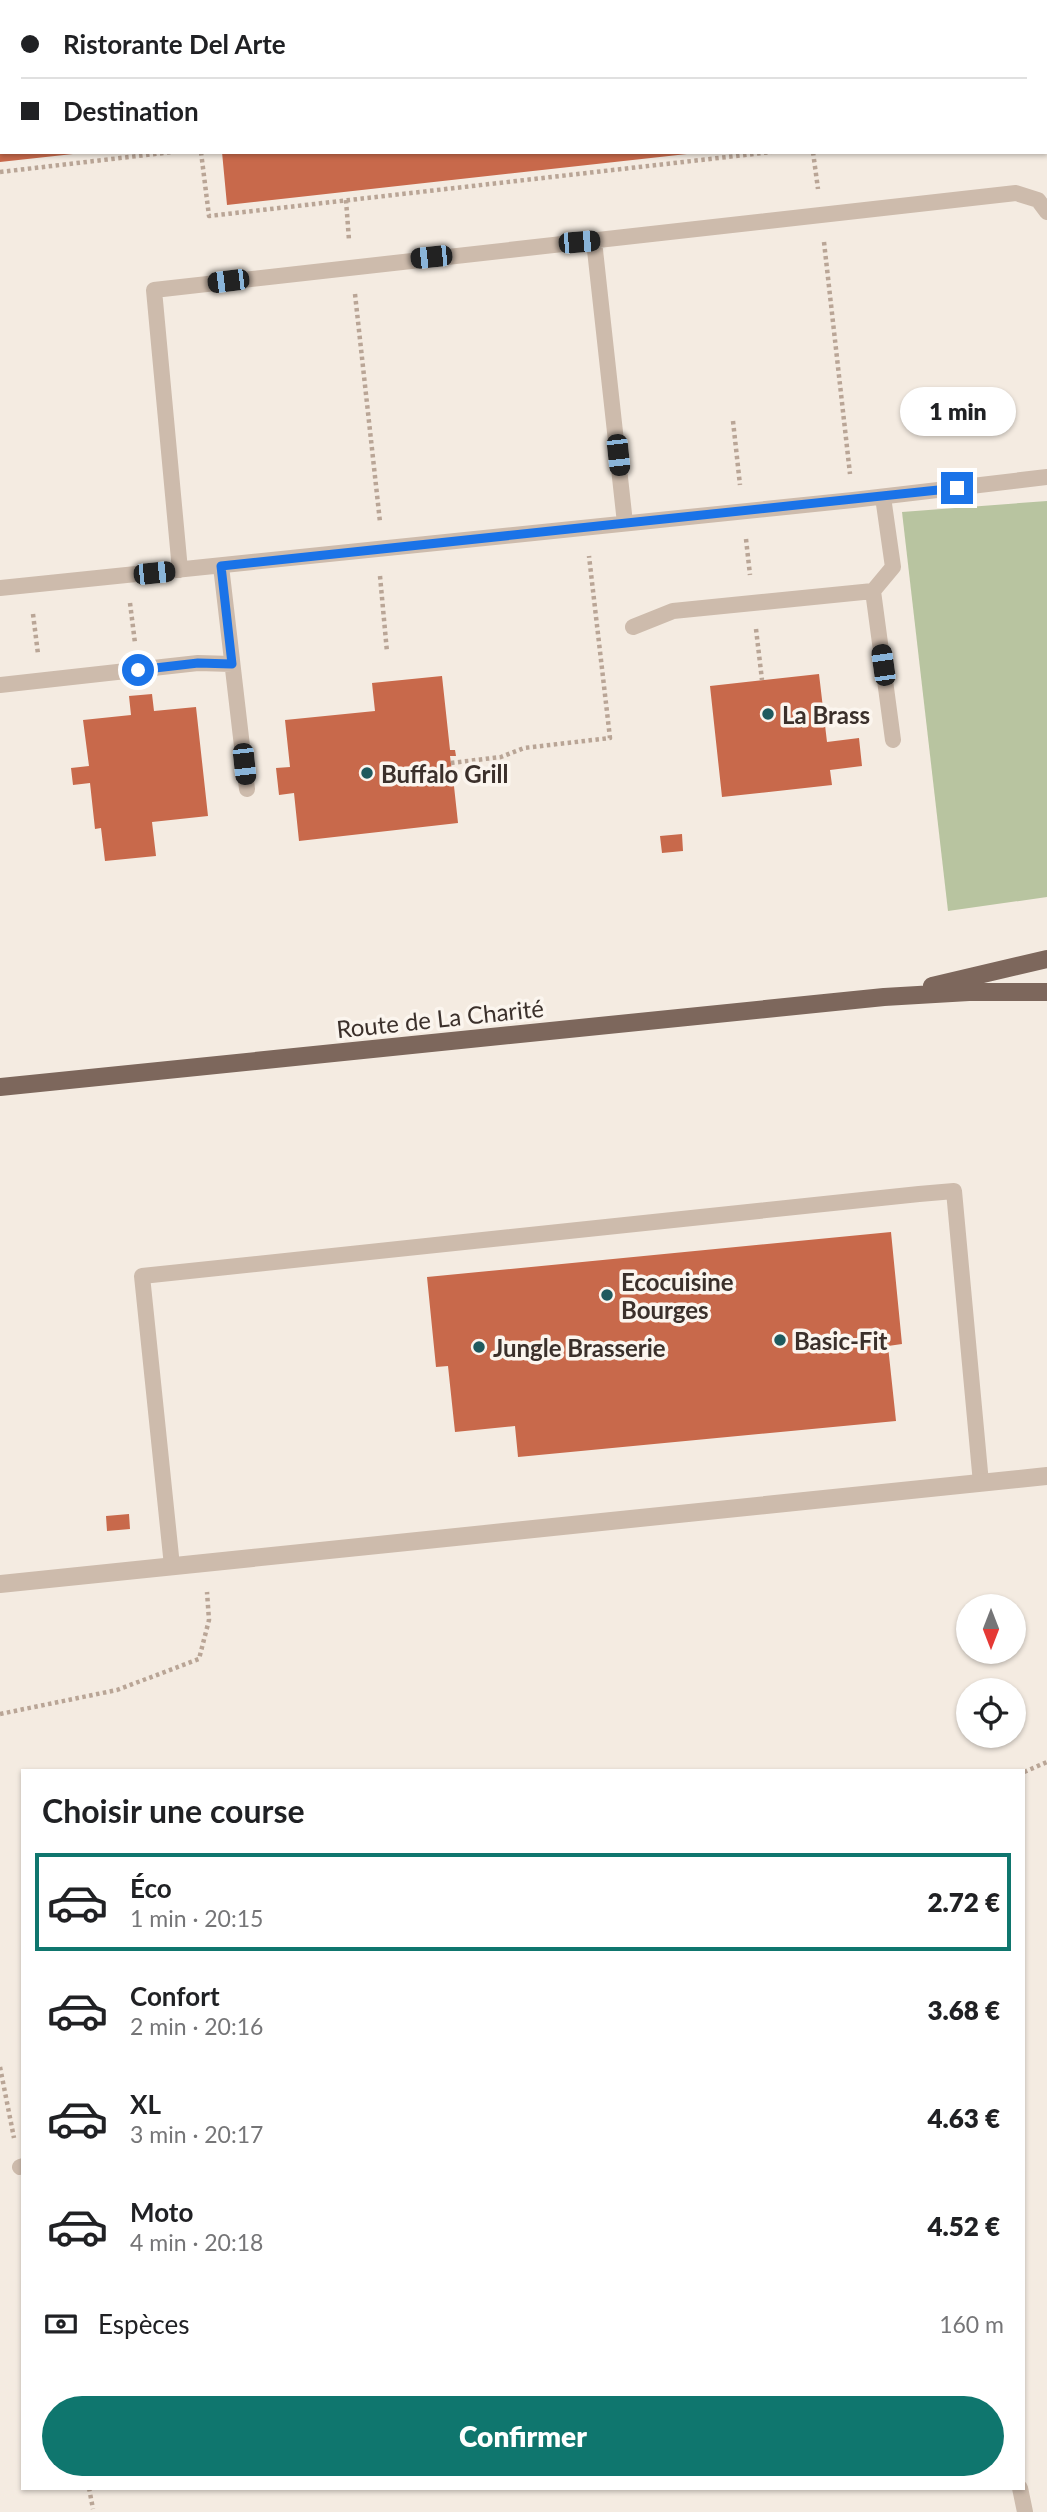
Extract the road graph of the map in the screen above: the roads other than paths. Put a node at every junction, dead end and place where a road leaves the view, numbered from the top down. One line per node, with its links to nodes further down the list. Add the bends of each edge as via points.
1 (1047, 212): 2 (lane, via 1038,200 1016,193)
2 (594, 240): 5 (lane); 7 (lane, via 154,290)
3 (1047, 477): 4 (lane)
4 (883, 497): 5 (lane); 9 (lane, via 893,567)
5 (625, 523): 6 (lane)
6 (221, 566): 7 (lane); 11 (lane)
7 (180, 570): 8 (lane)
8 (0, 588)
9 (873, 591): 10 (lane, via 673,611); 13 (lane)
10 (633, 627)
11 (232, 664): 12 (lane, via 198,663); 14 (lane)
12 (0, 685)
13 (893, 740)
14 (247, 789)
15 (1047, 959): 17 (main road, Route de La Charité)
16 (1047, 992): 17 (main road, Route de La Charité)
17 (884, 998): 18 (main road, Route de La Charité)
18 (0, 1087)
19 (1047, 1476): 20 (street)
20 (981, 1483): 21 (street); 21 (lane, via 954,1191 919,1194 142,1276)
21 (172, 1566): 22 (street)
22 (0, 1584)
23 (1020, 2490): 24 (lane)
24 (1025, 2512)

